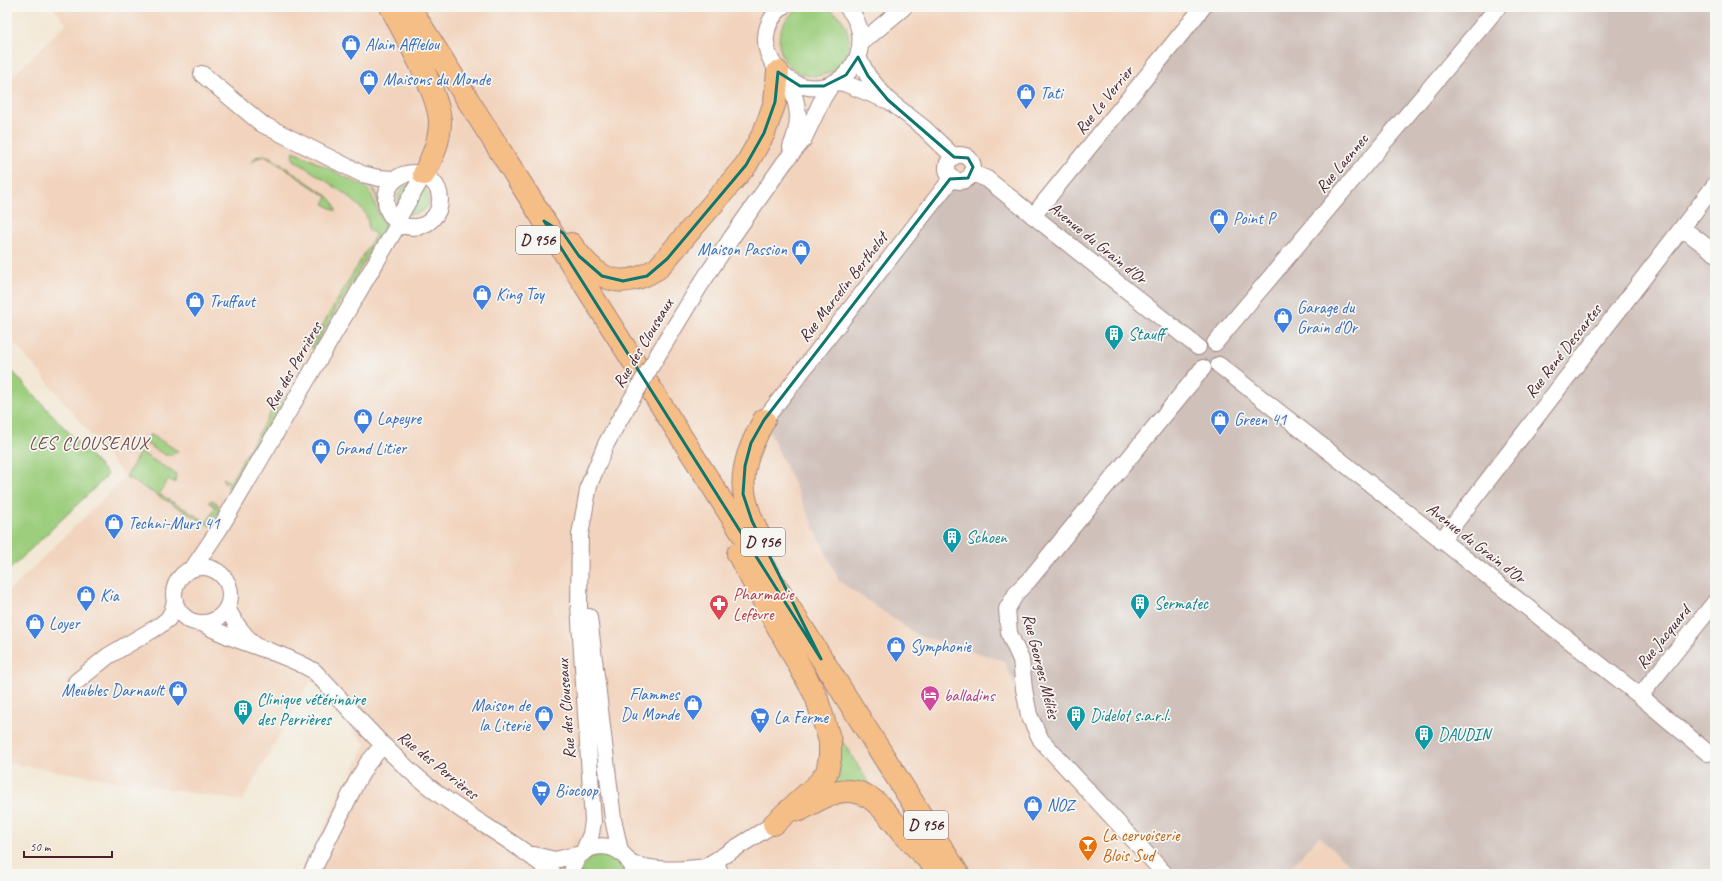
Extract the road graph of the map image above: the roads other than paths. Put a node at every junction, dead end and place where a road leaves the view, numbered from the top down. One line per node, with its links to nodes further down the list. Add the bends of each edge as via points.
1 (391, 7): 17 (highway, via 428,82 439,114 440,124 435,150); 34 (highway, D 956)
2 (409, 7): 23 (highway, D 956)
3 (847, 7): 8 (street, via 859,26)
4 (904, 7): 8 (street, Rue des Clouseaux)
5 (1203, 7): 22 (street, Rue Le Verrier)
6 (1498, 7): 27 (street, Rue Laennec)
7 (779, 8): 10 (street, Rue des Clouseaux, via 770,22 766,37 772,63)
8 (860, 50): 11 (street, Rue des Clouseaux, via 846,75); 12 (street, via 868,76)
9 (202, 74): 16 (street, via 262,124)
10 (783, 76): 11 (street, via 800,86 813,88); 14 (street, Rue des Clouseaux, via 796,101 799,118 797,132); 23 (highway, D 956, via 766,127 746,165 677,248 647,276 623,280 612,280 602,276 579,256 563,233)
11 (834, 83): 12 (street, via 844,83); 14 (street, Rue des Clouseaux, via 823,98 803,140)
12 (888, 100): 13 (street)
13 (954, 156): 15 (street, via 964,155 968,158 972,162); 18 (street, via 947,168)
14 (784, 163): 46 (street, Rue des Clouseaux, bridge, via 699,287 660,351 606,444 589,485 582,516 579,560)
15 (972, 173): 18 (street, via 962,181); 22 (street, Avenue du Grain d'Or, via 987,179)
16 (362, 174): 19 (street); 21 (street)
17 (424, 174): 19 (street, via 408,172); 24 (street, Rue des Perrières); 24 (street, via 431,179 440,194 438,211 433,218 420,226 412,227)
18 (952, 178): 31 (street, Rue Marcelin Berthelot)
19 (394, 180): 21 (street)
20 (1715, 185): 25 (street, Rue René Descartes)
21 (385, 197): 24 (street, via 388,212)
22 (1034, 216): 28 (street, Avenue du Grain d'Or)
23 (544, 221): 43 (highway, D 956)
24 (398, 223): 32 (street, Rue des Perrières)
25 (1682, 228): 26 (street); 33 (street, Rue René Descartes)
26 (1715, 253)
27 (1215, 343): 28 (street, via 1203,343); 29 (street, via 1221,348 1223,356)
28 (1198, 347): 30 (street, via 1196,361)
29 (1219, 365): 30 (street, via 1214,368); 33 (street, Avenue du Grain d'Or)
30 (1202, 368): 59 (street, Rue Georges Méliès, via 1017,592 1007,609 1010,633 1021,660 1029,715 1042,740)
31 (764, 420): 43 (highway, D 956, via 751,443 742,483 743,494 752,521)
32 (220, 528): 35 (street, Rue des Perrières); 36 (street, Rue des Perrières, via 215,556)
33 (1441, 541): 45 (street, Avenue du Grain d'Or)
34 (738, 554): 49 (highway, D 956, via 816,696 830,741 827,772 819,783); 54 (highway, D 956)
35 (193, 568): 36 (street, via 205,567); 37 (street, via 186,572 176,585)
36 (217, 571): 39 (street, via 228,583 230,600)
37 (175, 601): 40 (street, via 180,612); 41 (street, via 168,619)
38 (1715, 602): 45 (street, Rue Jacquard)
39 (227, 608): 40 (street, via 217,619); 42 (street, Rue des Perrières, via 236,625)
40 (196, 621): 41 (street); 42 (street, Rue des Perrières, via 219,633)
41 (159, 626): 44 (street, via 108,656)
42 (256, 646): 47 (street, Rue des Perrières, via 314,671)
43 (821, 659): 58 (highway, D 956)
44 (76, 682)
45 (1640, 696): 48 (street, Avenue du Grain d'Or)
46 (599, 708): 51 (street, Rue des Clouseaux, via 593,821 591,834); 52 (street, Rue des Clouseaux, via 613,819)
47 (383, 745): 50 (street, Rue des Perrières, via 431,788); 55 (street, via 367,764 356,783)
48 (1708, 753)
49 (774, 824): 53 (street); 54 (highway, D 956, via 838,793 849,791 860,794 875,801)
50 (526, 852): 51 (street, Rue des Perrières, via 555,860); 56 (street, Rue des Perrières)
51 (582, 854): 52 (street, Rue des Perrières, via 591,848 611,847); 57 (street, Rue des Clouseaux, via 575,862)
52 (628, 863): 53 (street, Rue des Perrières, via 668,871)
53 (709, 869)
54 (938, 871)
55 (311, 874)
56 (554, 874)
57 (572, 874)
58 (958, 874)
59 (1165, 874)

